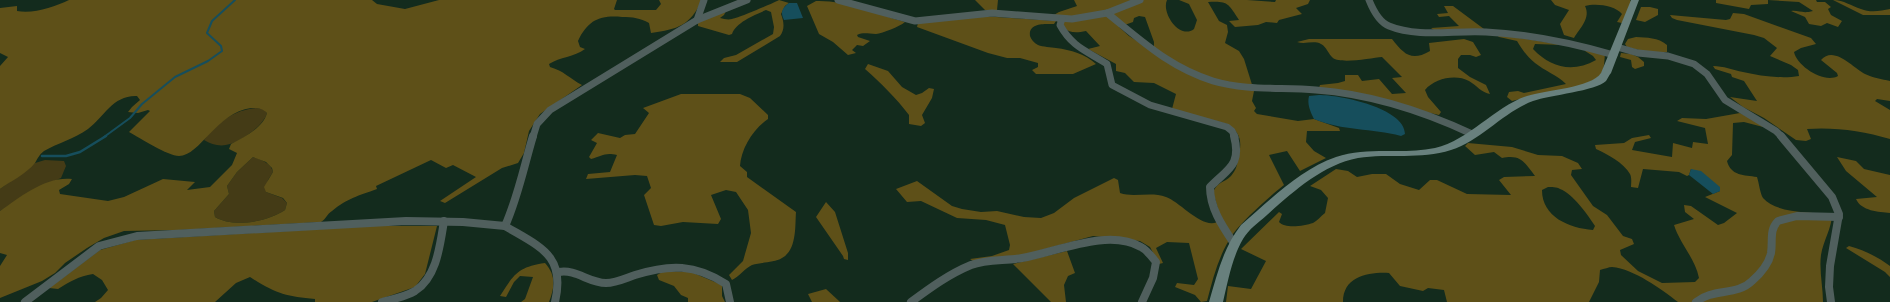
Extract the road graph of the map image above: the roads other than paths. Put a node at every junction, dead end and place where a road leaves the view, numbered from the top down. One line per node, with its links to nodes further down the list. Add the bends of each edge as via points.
1 (704, 0): 9 (street)
2 (747, 0): 9 (street)
3 (838, 0): 8 (street, via 915,21 992,13)
4 (1140, 0): 7 (street)
5 (1369, 0): 10 (street, via 1384,24 1407,30 1486,32)
6 (1635, 0): 10 (street)
7 (1108, 13): 8 (street); 11 (street, via 1148,46 1215,82 1327,91 1358,97 1431,116)
8 (1062, 19): 15 (street, via 1060,25 1071,43 1107,64 1112,85 1155,107 1213,123 1232,132 1235,140 1232,169 1210,187 1209,193 1215,210)
9 (698, 20): 14 (street, via 563,101 543,117 537,124 520,178 516,201)
10 (1615, 51): 11 (street, via 1606,73 1597,82 1521,102); 12 (street, via 1678,58 1701,68 1725,100 1776,131 1789,144 1832,197)
11 (1472, 134): 15 (street, via 1447,147 1430,151 1358,155 1322,167 1293,187 1245,228)
12 (1839, 217): 24 (street, via 1782,218 1772,229 1770,256 1750,283 1740,289 1710,294); 25 (street, via 1830,266)
13 (444, 221): 14 (street); 17 (street, via 150,234 123,239 99,246 85,255); 18 (street, via 436,257 427,280 415,291)
14 (505, 226): 16 (street, via 546,253)
15 (1235, 245): 23 (street, via 1228,259)
16 (559, 272): 19 (street); 20 (street, via 571,272 607,283 651,270 685,266 712,274 726,284)
17 (25, 302)
18 (382, 302)
19 (555, 302)
20 (730, 302)
21 (911, 302): 22 (street, via 972,264 1020,259 1104,240 1134,243 1142,247 1156,262 1156,274)
22 (1142, 302)
23 (1216, 302)
24 (1696, 302)
25 (1831, 302)

